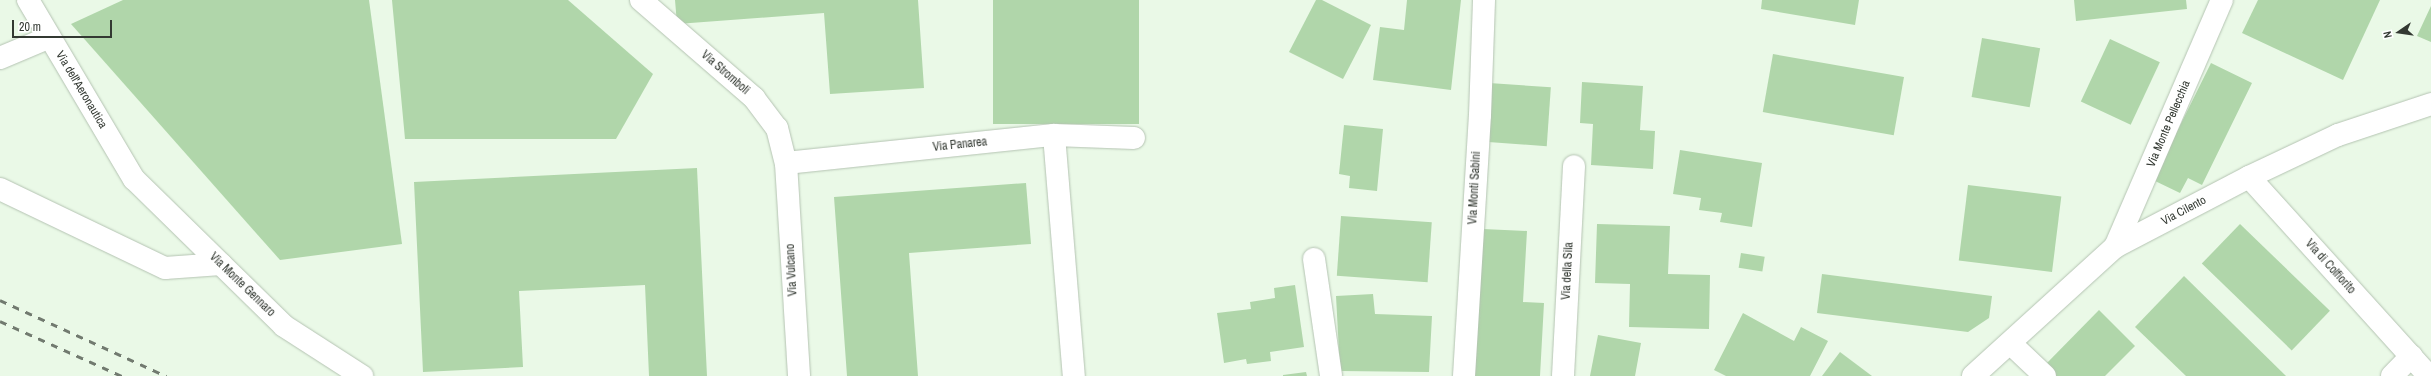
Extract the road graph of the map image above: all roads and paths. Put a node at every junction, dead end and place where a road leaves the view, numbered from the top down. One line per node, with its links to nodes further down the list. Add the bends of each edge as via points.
1 (28, 0): 5 (street, Via dell'Aeronautica)
2 (641, 0): 10 (street, Via Stromboli, via 754,98 777,128)
3 (1484, 0): 24 (street, Via Monti Sabini, via 1480,115)
4 (2222, 0): 15 (street, Via Monte Pellecchia)
5 (50, 37): 6 (street); 13 (street, Via dell'Aeronautica)
6 (0, 58)
7 (2431, 104): 12 (street, Via Cilento, via 2358,127)
8 (1054, 135): 9 (street, Via Panarea); 10 (street, Via Panarea); 22 (street)
9 (1134, 138)
10 (786, 163): 21 (street, Via Vulcano)
11 (1574, 166): 25 (street, Via della Sila)
12 (2248, 177): 15 (street, Via Cilento); 19 (street, Via di Colfiorito)
13 (134, 179): 17 (street, Via Monte Gennaro)
14 (0, 189): 17 (street, via 165,268)
15 (2115, 247): 18 (street, Via Cilento)
16 (1314, 259): 23 (street)
17 (221, 264): 20 (street, Via Monte Gennaro, via 284,326)
18 (2010, 343): 26 (street, Via Cilento); 27 (street)
19 (2411, 356): 28 (street); 29 (street, Via di Colfiorito)
20 (362, 376)
21 (799, 376)
22 (1074, 376)
23 (1331, 376)
24 (1464, 376)
25 (1563, 376)
26 (1973, 376)
27 (2045, 376)
28 (2392, 376)
29 (2429, 376)

